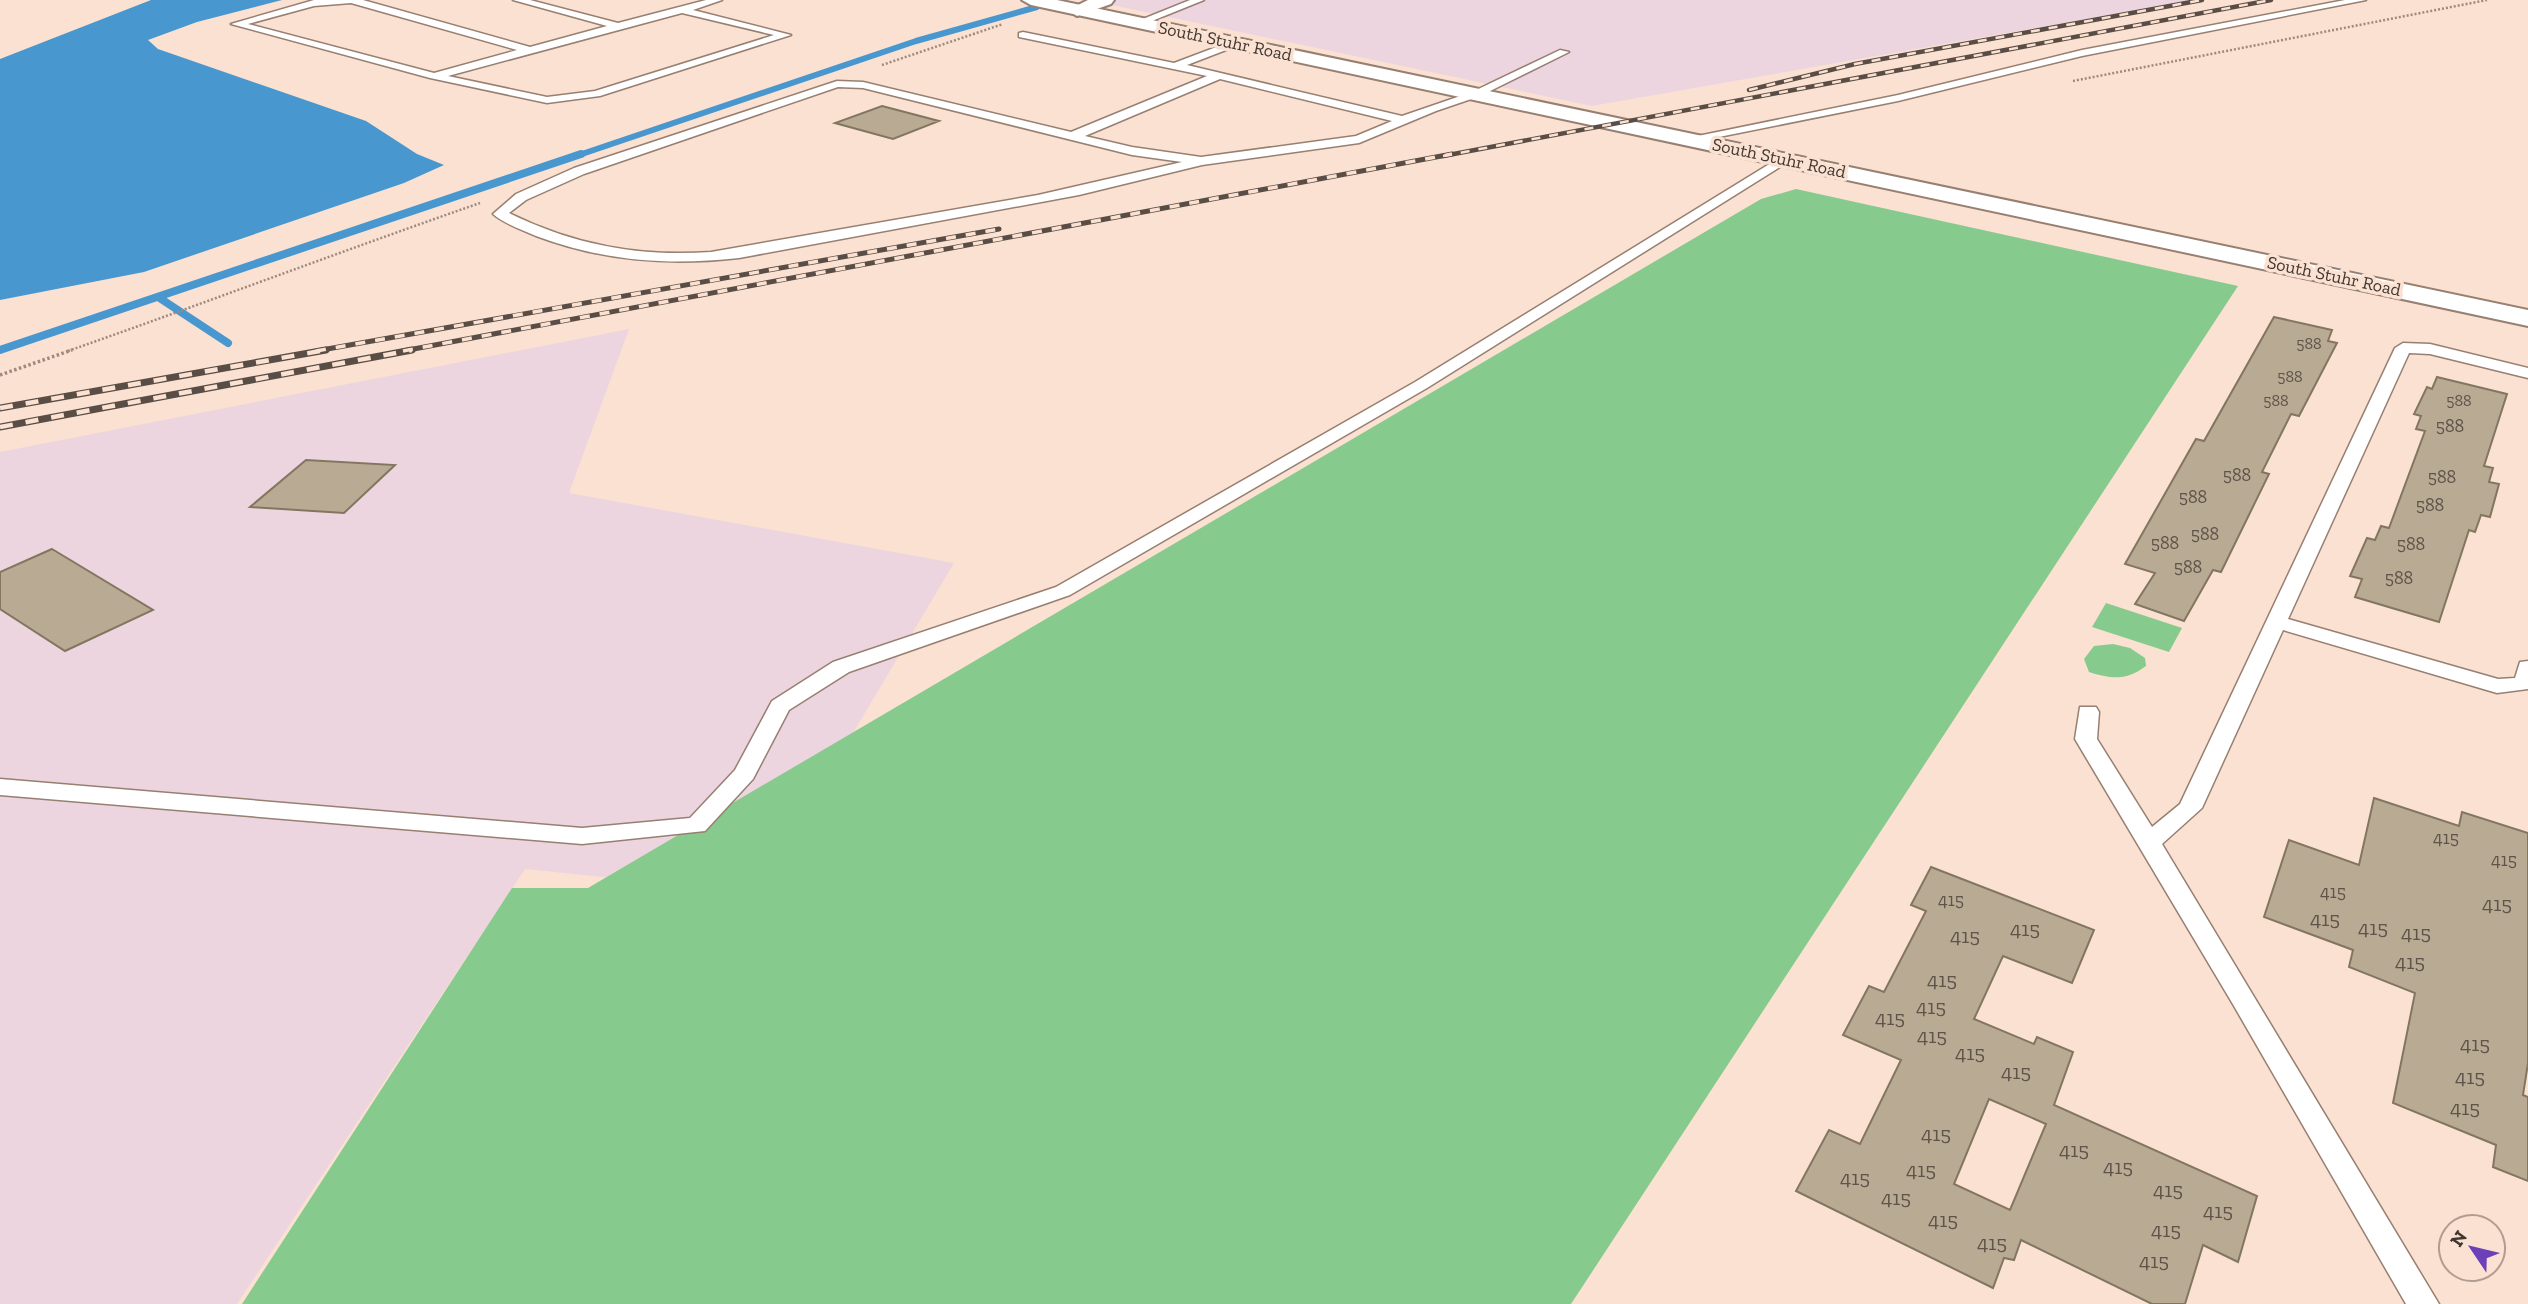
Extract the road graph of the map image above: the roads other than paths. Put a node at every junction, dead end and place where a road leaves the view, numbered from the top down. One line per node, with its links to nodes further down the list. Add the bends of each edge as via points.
1 (351, 0): 9 (lane); 20 (lane, via 314,3 236,24)
2 (406, 0): 9 (lane)
3 (518, 0): 13 (lane)
4 (717, 0): 11 (lane)
5 (1031, 0): 10 (main road, South Stuhr Road)
6 (1105, 0): 10 (main road)
7 (1199, 0): 12 (lane)
8 (2361, 0): 24 (lane, via 2082,53 1898,98)
9 (376, 8): 16 (lane)
10 (1077, 10): 12 (main road, South Stuhr Road)
11 (686, 11): 13 (lane); 20 (lane, via 786,35 572,99 547,100)
12 (1138, 23): 15 (main road, South Stuhr Road)
13 (618, 26): 16 (lane)
14 (1023, 35): 18 (lane)
15 (1235, 44): 18 (lane); 21 (main road, South Stuhr Road)
16 (528, 50): 20 (lane)
17 (1564, 52): 21 (lane)
18 (1175, 66): 19 (lane)
19 (1219, 75): 22 (lane); 23 (lane)
20 (434, 76)
21 (1476, 94): 22 (lane); 24 (main road, South Stuhr Road)
22 (1407, 121): 26 (lane, via 1359,139)
23 (1071, 137): 26 (lane); 26 (lane, via 863,85 837,84 579,171 521,197 500,214 534,232 573,244 657,258 733,253 1129,182)
24 (1689, 139): 25 (main road, South Stuhr Road)
25 (1785, 160): 27 (main road, South Stuhr Road); 32 (lane, via 1422,385 1063,591 841,667 780,706 745,774 697,825 582,836)
26 (1201, 161)
27 (2528, 318)
28 (2528, 373): 29 (lane, via 2430,349 2403,348)
29 (2277, 622): 30 (lane, via 2497,686 2525,683); 33 (lane, via 2190,808)
30 (2528, 667)
31 (2088, 712): 33 (lane, via 2086,739)
32 (0, 787)
33 (2149, 842): 34 (lane)
34 (2423, 1304)

